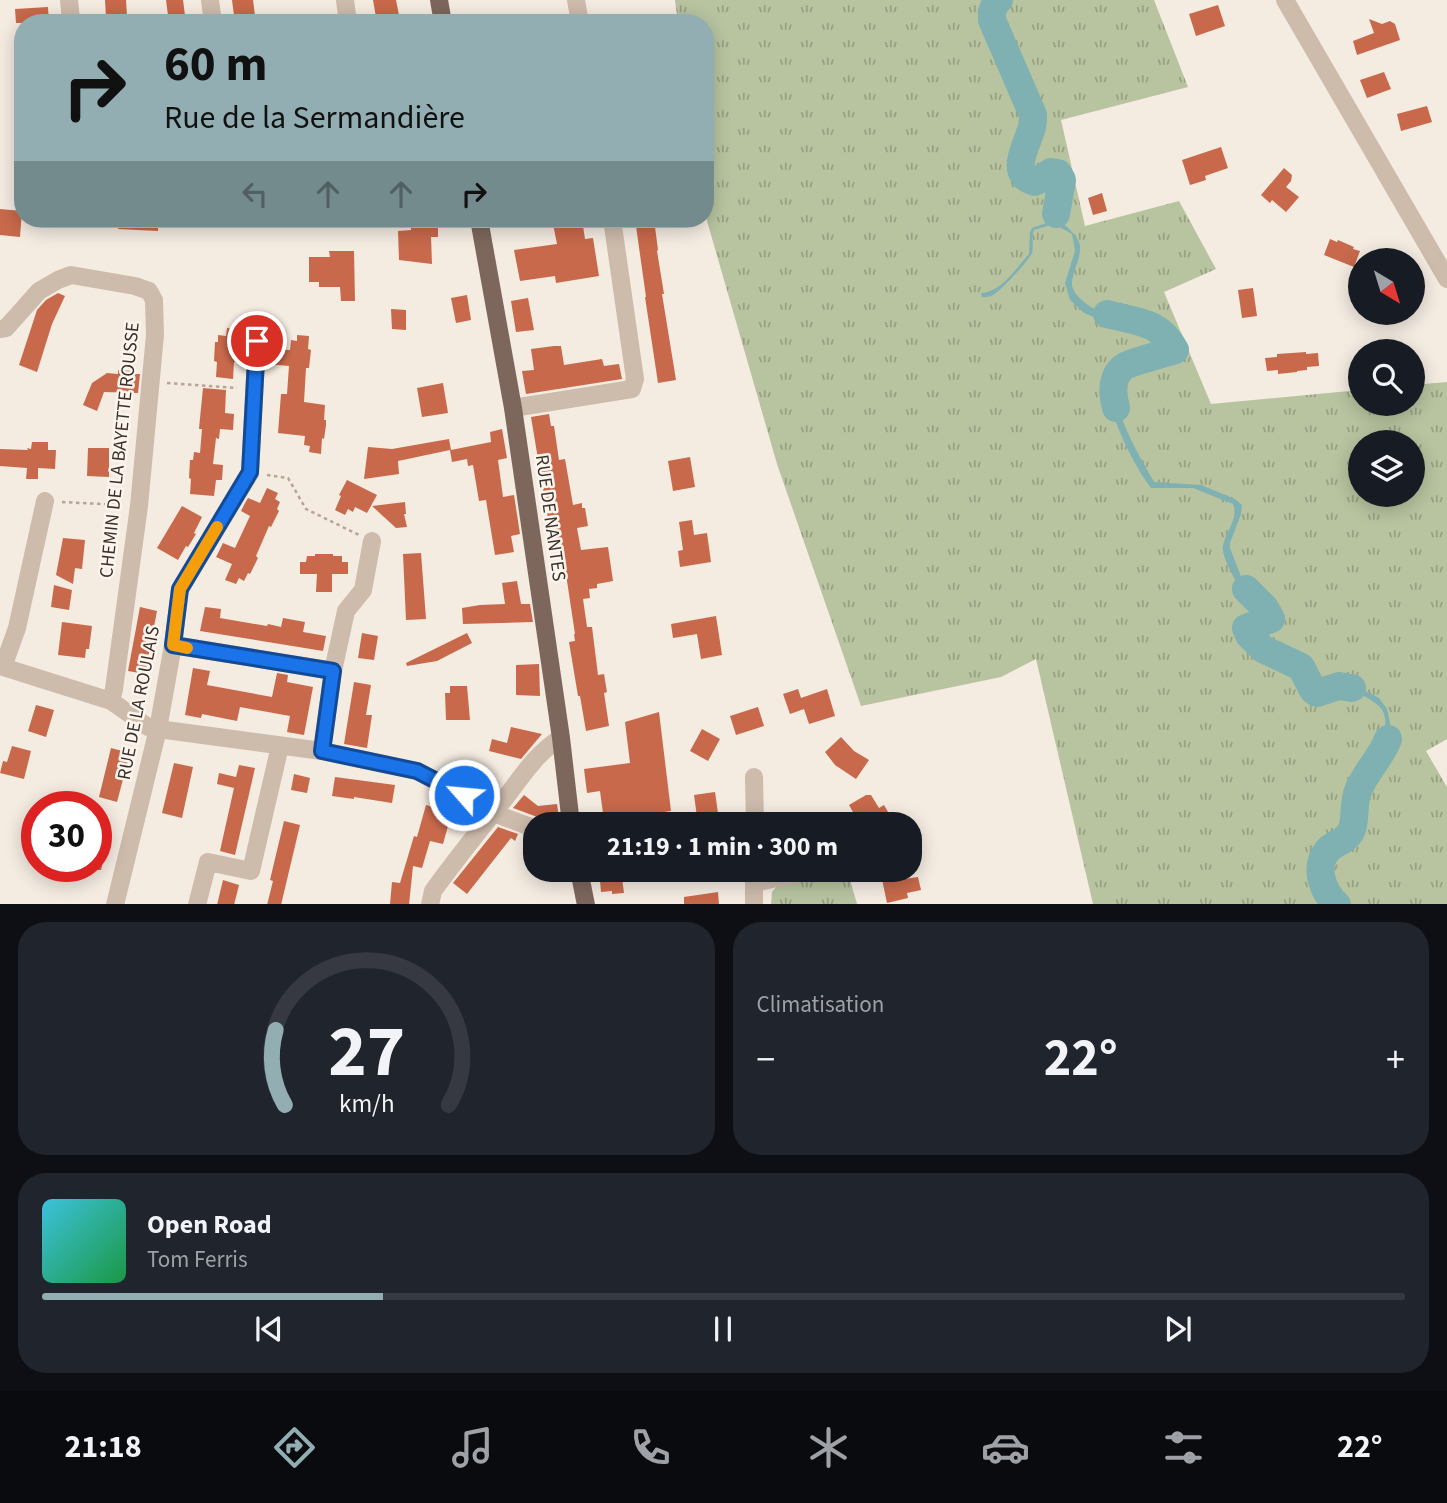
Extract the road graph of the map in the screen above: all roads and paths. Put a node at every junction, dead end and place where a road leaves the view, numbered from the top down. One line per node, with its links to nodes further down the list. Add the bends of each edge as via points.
1 (1285, 0): 4 (street)
2 (481, 228): 9 (main road, RUE DE NANTES)
3 (613, 228): 9 (street, via 635,379 632,389)
4 (1447, 279)
5 (0, 329): 7 (street, CHEMIN DE LA BAYETTE ROUSSE, via 39,291 71,275 135,286 149,291 154,300)
6 (257, 341): 8 (street)
7 (150, 382): 8 (path); 12 (street, CHEMIN DE LA BAYETTE ROUSSE)
8 (255, 389): 10 (street)
9 (513, 408): 19 (main road, RUE DE NANTES)
10 (250, 472): 13 (path, via 289,478 306,509); 14 (street, RUE DE LA ROULAIS, via 180,589)
11 (45, 501): 12 (path); 15 (street, via 17,628)
12 (139, 506): 17 (street, CHEMIN DE LA BAYETTE ROUSSE)
13 (372, 541): 16 (street, via 363,590 346,611)
14 (173, 645): 16 (street); 18 (street, RUE DE LA ROULAIS)
15 (2, 668): 17 (street)
16 (333, 671): 21 (street)
17 (111, 701): 18 (street)
18 (158, 729): 20 (street); 29 (street, RUE DE LA ROULAIS)
19 (561, 738): 23 (street, via 531,764); 24 (main road, RUE DE NANTES)
20 (280, 746): 21 (street); 30 (street, via 251,871 208,862)
21 (322, 751): 23 (street, via 417,771)
22 (754, 777): 25 (street)
23 (494, 811): 26 (street); 31 (street, via 433,891)
24 (570, 812)
25 (755, 812)
26 (523, 823)
27 (581, 882): 32 (main road)
28 (754, 882): 33 (street)
29 (115, 904)
30 (197, 904)
31 (430, 904)
32 (586, 904)
33 (754, 904)

